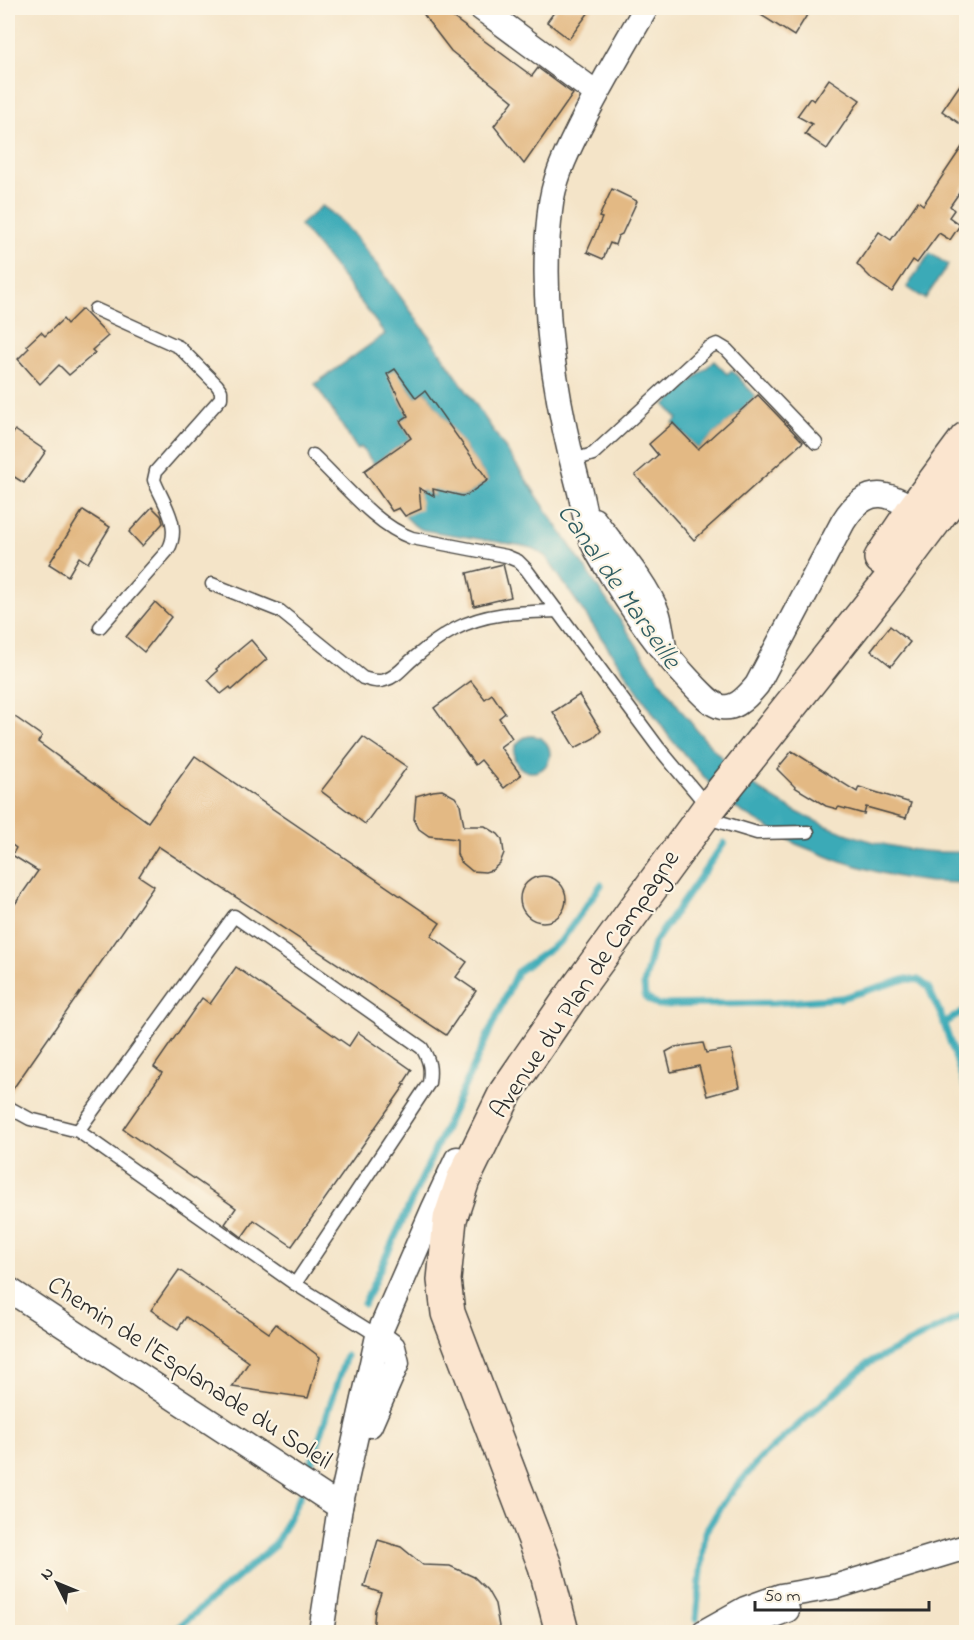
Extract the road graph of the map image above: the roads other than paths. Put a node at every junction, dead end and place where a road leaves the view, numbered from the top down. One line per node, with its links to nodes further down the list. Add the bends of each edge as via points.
1 (481, 8): 3 (street)
2 (646, 8): 3 (street)
3 (596, 93): 8 (street, via 561,164 549,211 547,275 552,355)
4 (95, 309): 13 (lane, via 179,348 221,391 221,398 156,471 154,480 171,516 172,543)
5 (966, 438): 10 (main road, Avenue du Plan de Campagne)
6 (816, 443): 8 (lane, via 717,344 593,454)
7 (314, 455): 12 (lane, via 398,533 518,561)
8 (571, 461): 10 (street, via 594,547 624,596 666,656 709,702 724,708 739,704 757,685 850,511 860,501 878,494 899,500)
9 (966, 479): 10 (main road, Avenue du Plan de Campagne)
10 (923, 516): 14 (main road, Avenue du Plan de Campagne, via 887,584)
11 (212, 584): 12 (lane, via 280,611 363,678 374,682 387,680 434,641 458,628 490,616)
12 (558, 611): 14 (lane, via 658,747)
13 (100, 627)
14 (710, 807): 15 (lane, via 757,833); 16 (main road, Avenue du Plan de Campagne)
15 (807, 832)
16 (506, 1092): 21 (street, via 455,1162); 24 (main road, Avenue du Plan de Campagne, via 463,1180 450,1219 444,1280 448,1313)
17 (8, 1107): 18 (lane, via 30,1119)
18 (78, 1131): 19 (lane); 19 (lane, via 234,916 319,975 422,1048 431,1069 429,1083)
19 (295, 1284): 21 (lane)
20 (11, 1294): 22 (street, Chemin de l'Esplanade du Soleil)
21 (378, 1336): 22 (street, via 393,1347 397,1362 348,1473)
22 (340, 1507): 26 (street)
23 (966, 1547): 25 (street)
24 (545, 1566): 27 (main road, Avenue du Plan de Campagne); 28 (main road, Avenue du Plan de Campagne)
25 (838, 1586): 29 (street, via 781,1596 745,1609); 30 (street, via 758,1622)
26 (321, 1632)
27 (562, 1632)
28 (588, 1632)
29 (704, 1632)
30 (746, 1632)

